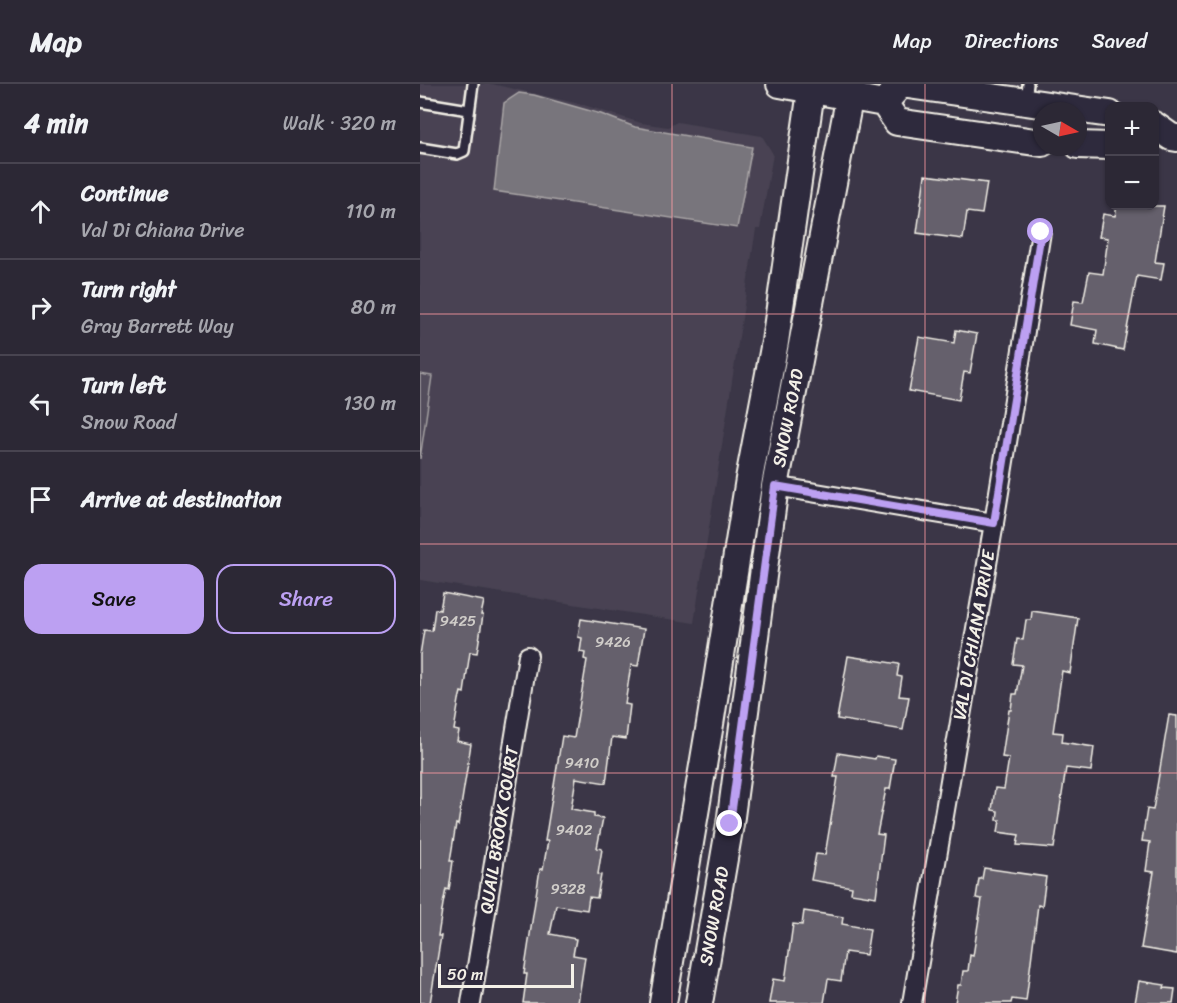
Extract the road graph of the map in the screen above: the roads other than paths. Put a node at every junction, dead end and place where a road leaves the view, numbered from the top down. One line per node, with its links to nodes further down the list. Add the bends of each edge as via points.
1 (473, 84): 8 (lane)
2 (780, 84): 3 (main road)
3 (811, 87): 4 (main road); 19 (main road, SNOW ROAD, via 775,342)
4 (851, 90): 7 (main road); 15 (main road, SNOW ROAD)
5 (1027, 93): 7 (main road, via 901,84); 9 (main road)
6 (420, 102): 8 (lane)
7 (884, 103): 10 (main road, via 897,122)
8 (469, 110): 13 (lane, via 464,151)
9 (1105, 113)
10 (1033, 142)
11 (1087, 145): 12 (main road)
12 (1105, 146)
13 (420, 148)
14 (1041, 232): 16 (street, VAL DI CHIANA DRIVE)
15 (775, 486): 16 (street); 20 (main road, SNOW ROAD, via 730,824)
16 (994, 523): 21 (street, VAL DI CHIANA DRIVE)
17 (528, 656): 18 (street, QUAIL BROOK COURT)
18 (471, 1003)
19 (663, 1003)
20 (699, 1003)
21 (912, 1003)

